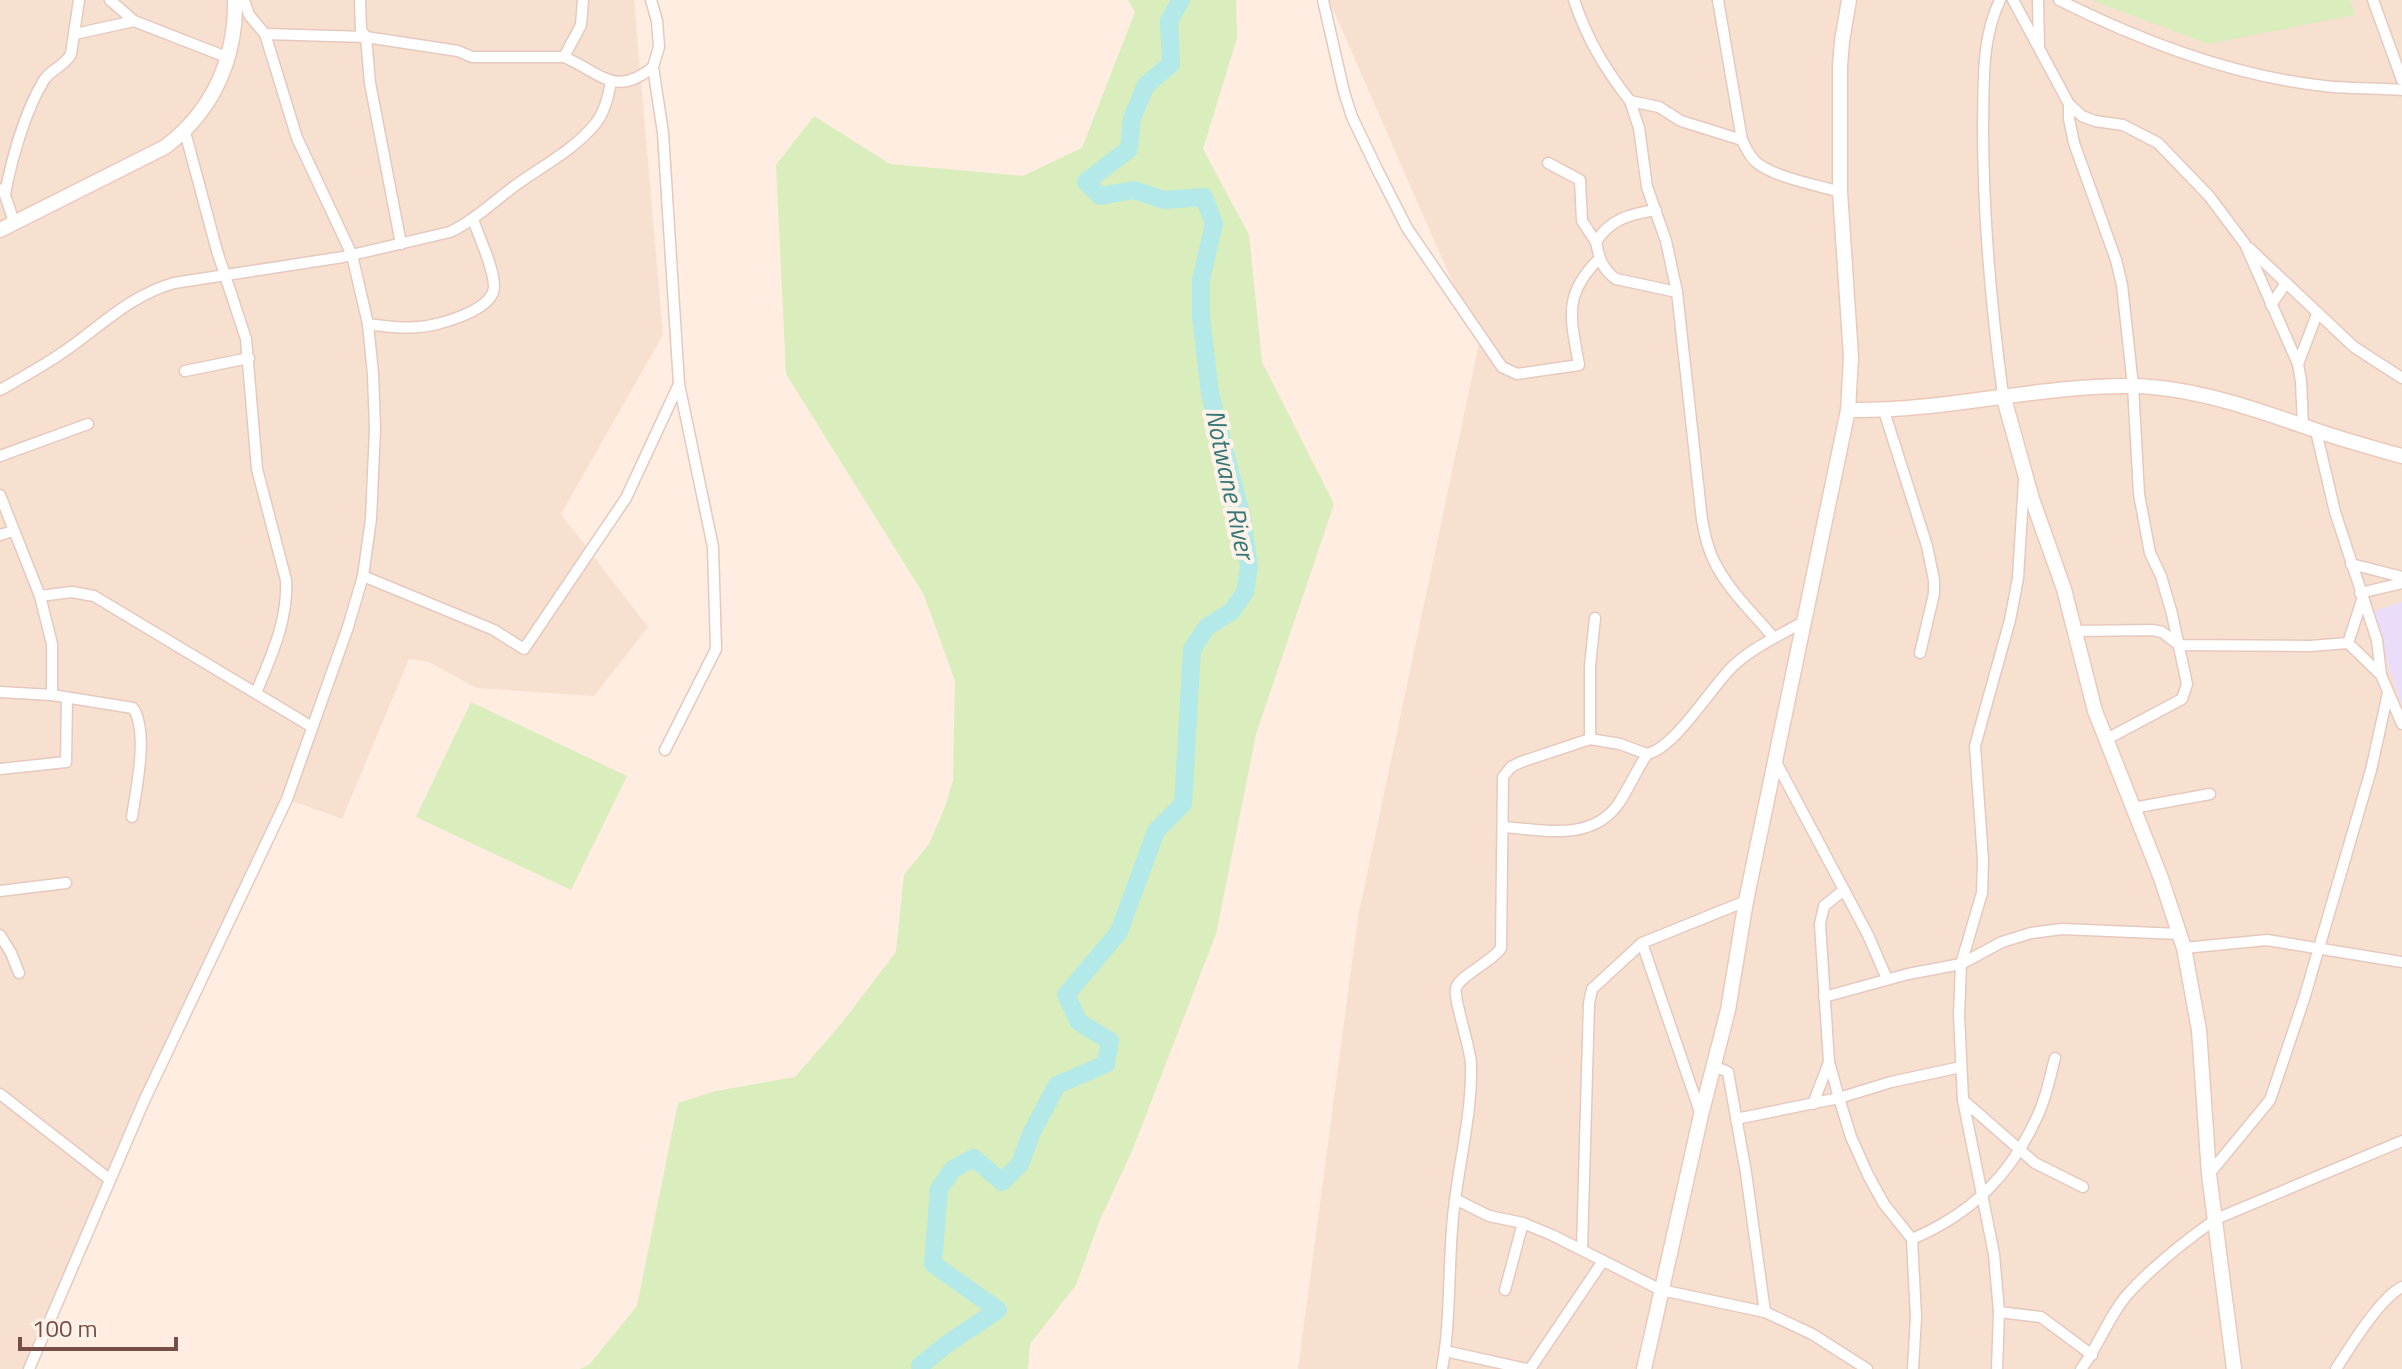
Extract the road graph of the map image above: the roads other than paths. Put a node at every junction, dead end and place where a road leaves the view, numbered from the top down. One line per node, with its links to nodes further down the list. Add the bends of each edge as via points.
1 (79, 0): 18 (street)
2 (110, 0): 17 (street)
3 (235, 0): 23 (street)
4 (244, 0): 19 (street)
5 (360, 0): 20 (street)
6 (583, 0): 22 (street, via 581,25)
7 (651, 0): 24 (street, via 659,47)
8 (1323, 0): 43 (street, via 1344,92 1377,169 1407,228 1502,367 1517,374 1579,365 1571,301)
9 (1574, 0): 28 (street, via 1592,46)
10 (1718, 0): 31 (street)
11 (1849, 0): 34 (street, via 1840,66)
12 (2000, 0): 57 (street, via 1990,22 1984,69 1983,146 1991,308)
13 (2013, 0): 21 (street)
14 (2038, 0): 21 (street)
15 (2059, 0): 27 (street, via 2188,55 2237,69 2317,85)
16 (2373, 0): 25 (street)
17 (134, 21): 18 (street); 23 (street)
18 (75, 34): 33 (street, via 67,61 44,81)
19 (265, 34): 20 (street); 42 (street, via 297,138)
20 (366, 37): 22 (street, via 472,57); 40 (street)
21 (2039, 48): 29 (street)
22 (564, 57): 26 (street)
23 (229, 58): 30 (street, via 213,95)
24 (653, 67): 26 (street, via 630,81); 54 (street, via 663,133)
25 (2402, 80)
26 (611, 82): 36 (street, via 605,109 580,139)
27 (2402, 90)
28 (1630, 101): 31 (street); 35 (street)
29 (2069, 104): 41 (street, via 2082,116 2123,125 2158,143 2209,196); 55 (street, via 2074,143 2122,285)
30 (185, 132): 37 (street, via 154,153); 44 (street)
31 (1742, 140): 34 (street, via 1758,164)
32 (1548, 163): 39 (street, via 1580,180 1582,221)
33 (2, 189): 37 (street)
34 (1840, 192): 58 (street, via 1851,357)
35 (1656, 210): 39 (street, via 1622,217); 46 (street)
36 (473, 219): 40 (street, via 450,232); 49 (street, via 495,287 489,300 436,325)
37 (14, 222): 38 (street)
38 (0, 230)
39 (1596, 242): 43 (street)
40 (401, 244): 42 (street)
41 (2245, 244): 45 (street); 47 (street)
42 (352, 255): 44 (street); 49 (street)
43 (1599, 259): 46 (street, via 1616,279)
44 (225, 275): 50 (street); 56 (street, via 151,290)
45 (2286, 283): 47 (street); 48 (street)
46 (1677, 292): 76 (street, via 1707,544 1725,580)
47 (2271, 305): 51 (street)
48 (2317, 314): 51 (street); 53 (street, via 2354,347)
49 (368, 324): 69 (street, via 375,429)
50 (249, 358): 52 (street); 82 (street, via 257,469 287,596 279,637)
51 (2298, 364): 61 (street)
52 (185, 371)
53 (2402, 378)
54 (679, 384): 69 (street, via 626,498 524,649 494,630); 90 (street, via 713,547 716,649)
55 (2133, 386): 57 (street); 61 (street, via 2190,393); 78 (street, via 2139,494 2150,553)
56 (0, 390)
57 (2003, 395): 59 (street); 64 (street)
58 (1848, 410): 59 (street); 74 (street)
59 (1884, 411): 79 (street, via 1934,580)
60 (88, 424): 62 (street)
61 (2309, 428): 63 (street); 68 (street)
62 (0, 456)
63 (2402, 456)
64 (2024, 470): 75 (street); 107 (street, via 2010,620 1975,746 1982,893)
65 (0, 495): 66 (street)
66 (13, 531): 67 (street); 71 (street)
67 (0, 535)
68 (2351, 564): 70 (street); 72 (street)
69 (363, 576): 87 (street)
70 (2402, 580): 72 (street)
71 (40, 596): 82 (street, via 94,596); 84 (street, via 52,644)
72 (2361, 596): 77 (street); 80 (street, via 2377,640)
73 (1595, 618): 88 (street)
74 (1803, 622): 76 (street); 92 (street)
75 (2075, 631): 78 (street, via 2153,630); 89 (street)
76 (1774, 638): 91 (street, via 1731,668 1674,735)
77 (2348, 643): 78 (street); 80 (street)
78 (2179, 645): 89 (street, via 2187,684 2182,699)
79 (1920, 653)
80 (2381, 675): 83 (street)
81 (0, 692): 84 (street)
82 (256, 693): 87 (street)
83 (2388, 693): 86 (street); 105 (street, via 2371,770)
84 (52, 695): 85 (street)
85 (67, 698): 93 (street, via 66,762); 96 (street, via 128,705 138,715 140,762)
86 (2402, 724)
87 (312, 727): 124 (street, via 287,799)
88 (1590, 739): 91 (street); 97 (street, via 1505,771)
89 (2105, 740): 95 (street)
90 (665, 750)
91 (1647, 754): 97 (street, via 1618,804 1588,829)
92 (1776, 762): 99 (street); 101 (street)
93 (0, 769)
94 (2210, 794): 95 (street)
95 (2133, 808): 103 (street)
96 (132, 817)
97 (1504, 827): 127 (street, via 1501,948 1459,982 1456,993 1471,1065)
98 (66, 883): 100 (street)
99 (1844, 890): 109 (street); 110 (street, via 1826,903 1822,916)
100 (0, 891)
101 (1746, 901): 104 (street); 113 (street)
102 (0, 935): 108 (street)
103 (2182, 941): 105 (street, via 2267,940); 107 (street, via 2062,929 2002,942); 123 (street, via 2199,1030)
104 (1642, 943): 119 (street); 131 (street, via 1589,996)
105 (2317, 949): 106 (street); 123 (street, via 2270,1100)
106 (2402, 962)
107 (1961, 964): 109 (street); 114 (street)
108 (19, 973)
109 (1887, 979): 110 (street)
110 (1824, 997): 112 (street)
111 (2055, 1058): 122 (street, via 2038,1117)
112 (1829, 1062): 116 (street); 118 (street)
113 (1714, 1066): 119 (street); 120 (street, via 1728,1072)
114 (1961, 1067): 116 (street); 117 (street)
115 (0, 1094): 124 (street)
116 (1839, 1098): 118 (street); 130 (street, via 1868,1175)
117 (1963, 1100): 122 (street); 126 (street)
118 (1813, 1104): 120 (street)
119 (1701, 1115): 135 (street)
120 (1736, 1119): 136 (street)
121 (2402, 1141): 128 (street)
122 (2018, 1150): 125 (street); 126 (street)
123 (2209, 1174): 128 (street)
124 (109, 1179): 140 (street)
125 (2083, 1187)
126 (1982, 1198): 130 (street); 137 (street)
127 (1455, 1199): 129 (street, via 1489,1216); 138 (street)
128 (2216, 1219): 139 (street, via 2126,1295); 148 (street)
129 (1523, 1223): 131 (street); 134 (street)
130 (1912, 1239): 145 (street)
131 (1582, 1249): 132 (street)
132 (1603, 1261): 135 (street); 142 (street)
133 (2402, 1287): 149 (street, via 2358,1335)
134 (1505, 1290)
135 (1661, 1290): 136 (street); 143 (street)
136 (1765, 1312): 144 (street)
137 (1999, 1312): 139 (street, via 2041,1317); 146 (street)
138 (1445, 1351): 141 (street); 142 (street)
139 (2092, 1355): 147 (street)
140 (29, 1369)
141 (1442, 1369)
142 (1528, 1369)
143 (1644, 1369)
144 (1867, 1369)
145 (1913, 1369)
146 (1997, 1369)
147 (2081, 1369)
148 (2234, 1369)
149 (2336, 1369)

